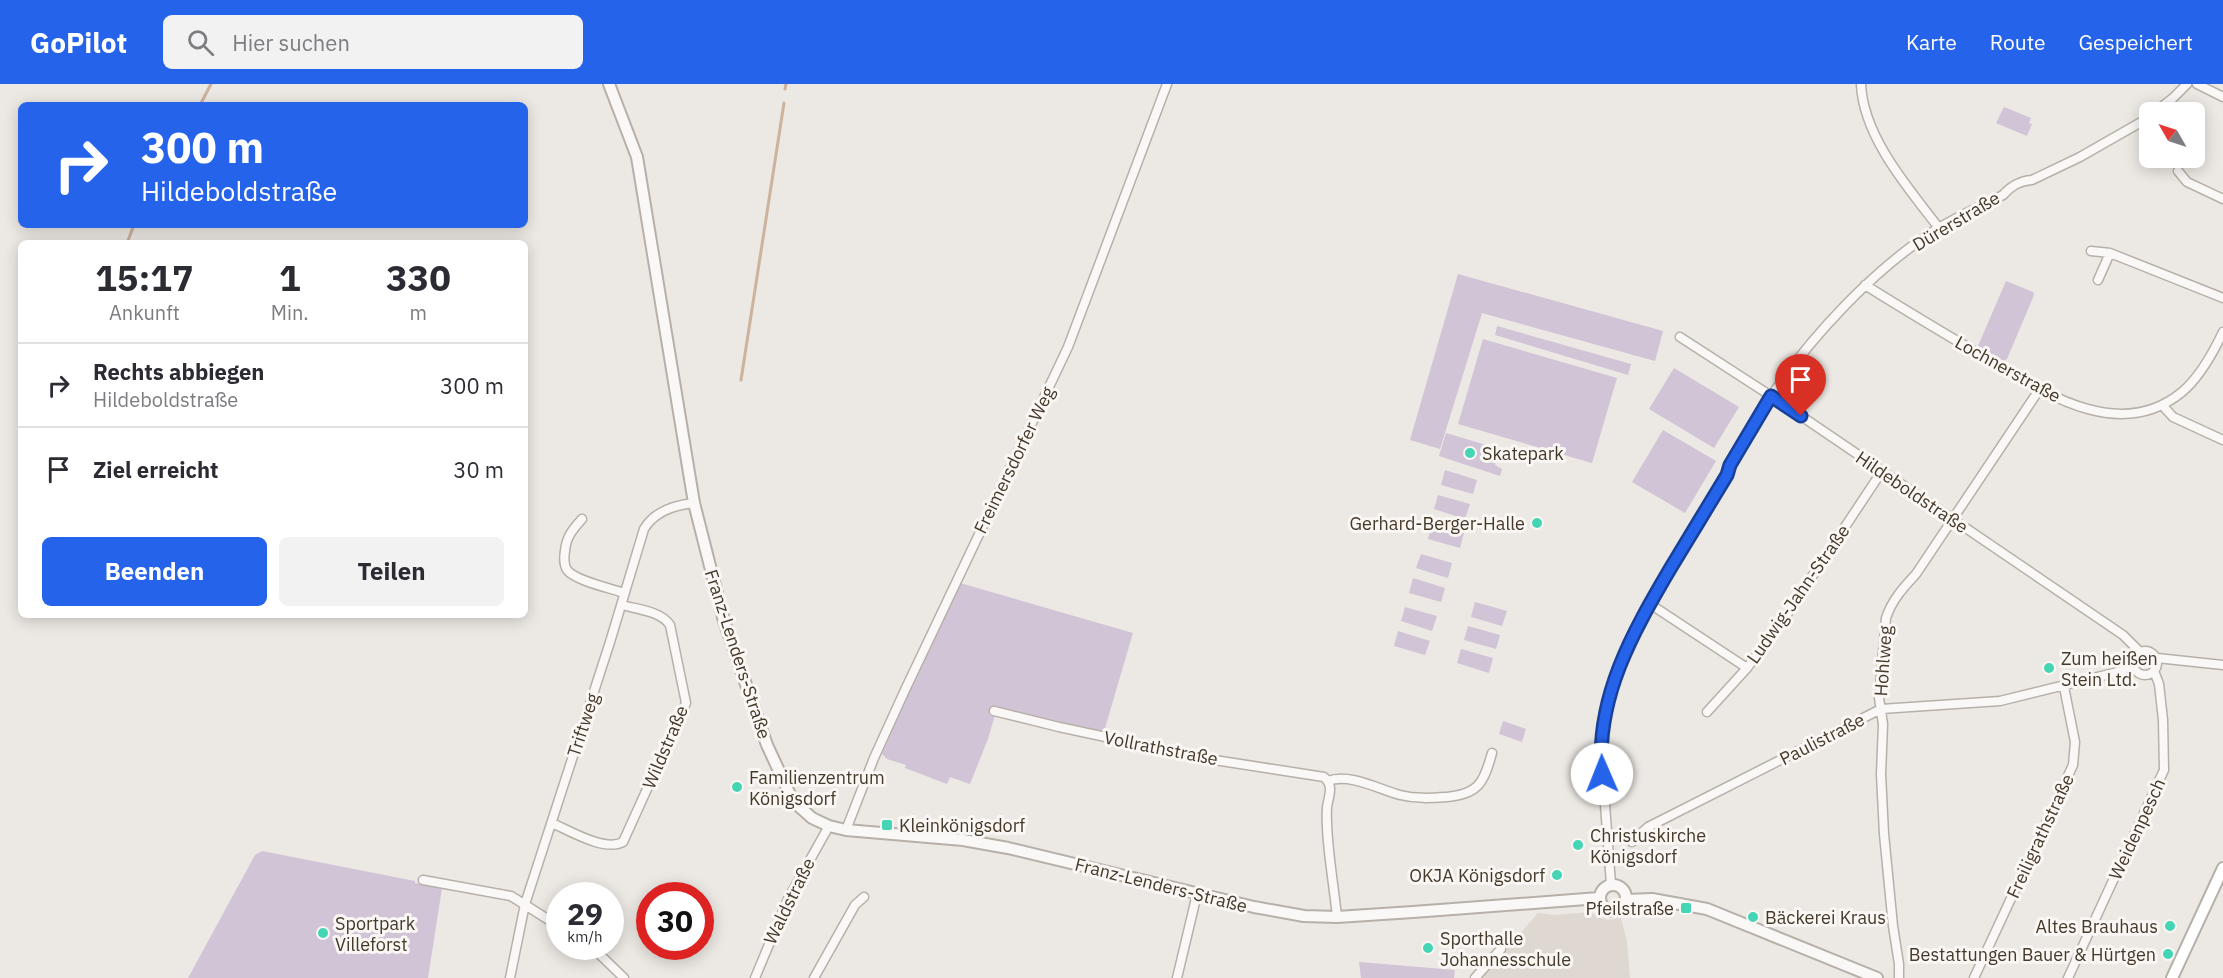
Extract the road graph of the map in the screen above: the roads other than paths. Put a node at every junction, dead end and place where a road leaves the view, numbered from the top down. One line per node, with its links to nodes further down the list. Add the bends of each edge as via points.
1 (609, 84): 24 (street, Franz-Lenders-Straße, via 637,157)
2 (1167, 84): 44 (street, Freimersdorfer Weg, via 1068,347 900,700)
3 (1861, 84): 11 (street, via 1868,118 1878,140)
4 (2187, 84): 7 (street)
5 (2198, 84): 6 (street)
6 (2223, 97)
7 (2170, 102)
8 (2139, 123): 11 (street, Dürerstraße, via 2080,157 2010,187 2003,195)
9 (2178, 171): 10 (street, via 2187,182)
10 (2223, 199)
11 (1939, 228): 15 (street, Dürerstraße)
12 (2091, 251): 13 (street)
13 (2110, 253): 14 (street); 16 (street)
14 (2098, 280)
15 (1864, 285): 19 (street, Lochnerstraße); 20 (street, Dürerstraße)
16 (2223, 298)
17 (2223, 332): 21 (street, Lochnerstraße, via 2183,392)
18 (1680, 337): 20 (street, Hildeboldstraße)
19 (2039, 390): 21 (street, Lochnerstraße, via 2102,414); 26 (street, Hohlweg)
20 (1771, 396): 23 (street, Hildeboldstraße); 28 (street)
21 (2162, 405): 22 (street, via 2173,417)
22 (2223, 440)
23 (1882, 471): 26 (street, Hildeboldstraße); 33 (street, Ludwig-Jahn-Straße)
24 (694, 503): 27 (street, Triftweg, via 672,508 649,521); 43 (street, Franz-Lenders-Straße, via 724,621 767,745 793,801 812,818)
25 (582, 519): 27 (street, via 566,544 567,569 577,577)
26 (1952, 519): 30 (street, Hildeboldstraße, via 2123,635); 37 (street, Hohlweg, via 1890,607 1886,618)
27 (624, 593): 29 (street, Triftweg)
28 (1650, 604): 33 (street); 48 (street, via 1615,676 1602,733)
29 (622, 605): 42 (street, Triftweg); 42 (street, Wildstraße, via 657,615 670,625 686,703 623,842 606,846)
30 (2140, 652): 31 (street, via 2148,651); 34 (street, via 2133,661)
31 (2157, 658): 32 (street); 35 (street)
32 (2223, 665)
33 (1747, 668): 39 (street, Ludwig-Jahn-Straße)
34 (2134, 668): 35 (street, Paulistraße, via 2144,675); 36 (street, Paulistraße)
35 (2154, 671): 67 (street, Weidenpesch, via 2163,720 2164,770)
36 (2064, 687): 37 (street, Paulistraße, via 2000,701); 66 (street, Freiligrathstraße, via 2075,742 2073,765)
37 (1881, 709): 45 (street, Paulistraße, via 1648,827); 65 (street, Hohlweg, via 1884,834)
38 (994, 711): 41 (street, Vollrathstraße, via 1208,759 1318,775)
39 (1707, 712)
40 (1492, 753): 41 (street, Vollrathstraße, via 1486,775 1475,790 1458,795 1424,799 1341,777)
41 (1328, 781): 54 (street, via 1331,791 1327,817)
42 (552, 823): 53 (street, Triftweg)
43 (829, 826): 44 (street, Franz-Lenders-Straße); 60 (street, Waldstraße, via 788,899)
44 (846, 830): 49 (street, Franz-Lenders-Straße, via 1008,848)
45 (1632, 842)
46 (2223, 868): 68 (main road)
47 (423, 880): 53 (street, via 511,896)
48 (1611, 884): 51 (street, via 1604,887); 52 (street, via 1622,888)
49 (1197, 894): 54 (street, Franz-Lenders-Straße, via 1278,912); 62 (street)
50 (864, 897): 61 (street, via 855,904)
51 (1599, 898): 52 (street, via 1602,906 1614,911 1622,908); 54 (street, Franz-Lenders-Straße)
52 (1626, 900): 64 (street, via 1660,900 1707,909)
53 (525, 904): 55 (street); 58 (street, Triftweg)
54 (1337, 917)
55 (546, 918)
56 (1501, 949): 63 (street)
57 (605, 960): 59 (street)
58 (510, 978)
59 (624, 978)
60 (754, 978)
61 (814, 978)
62 (1177, 978)
63 (1475, 978)
64 (1877, 978)
65 (1899, 978)
66 (1974, 978)
67 (2068, 978)
68 (2172, 978)

